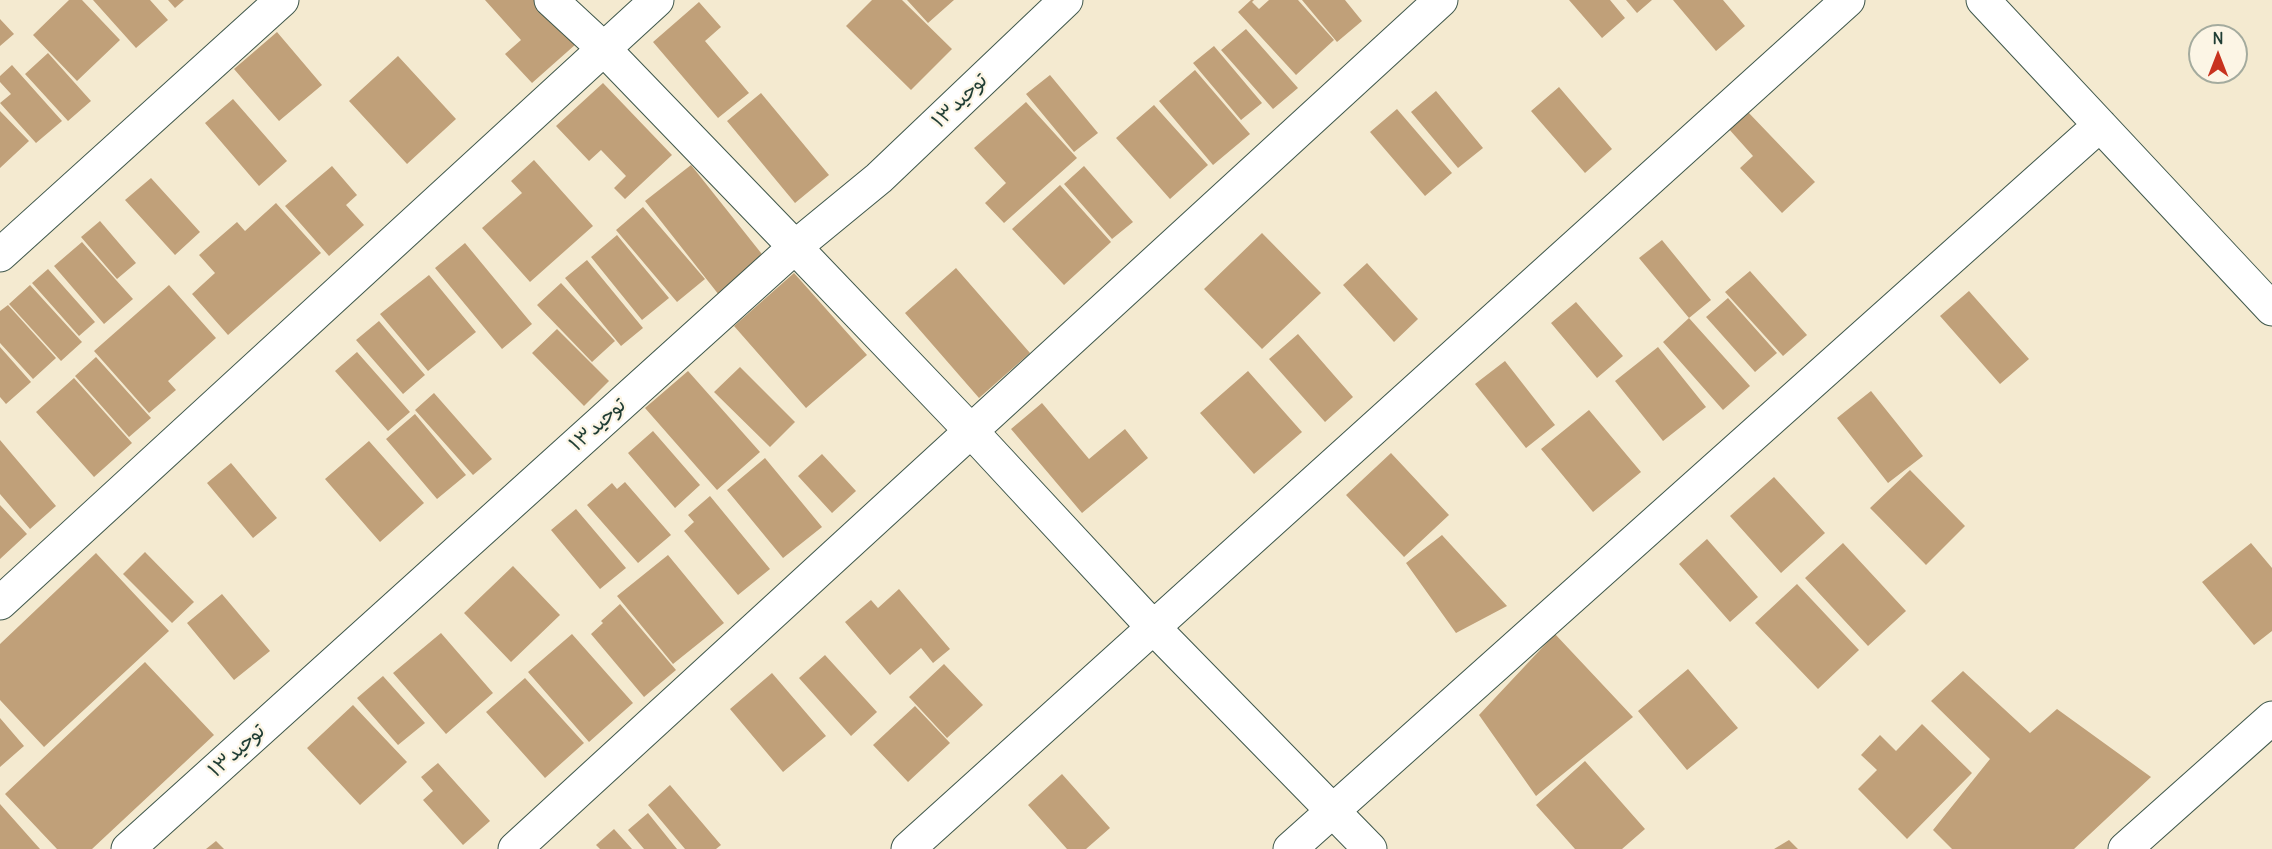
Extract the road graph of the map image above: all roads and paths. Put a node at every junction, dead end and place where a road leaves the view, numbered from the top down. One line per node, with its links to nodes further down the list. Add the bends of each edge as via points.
1 (282, 0): 11 (street)
2 (551, 0): 8 (street)
3 (657, 0): 8 (street)
4 (1066, 0): 10 (street, توحید۱۳, via 879,178)
5 (1441, 0): 13 (street)
6 (1848, 0): 15 (street)
7 (1983, 0): 9 (street)
8 (604, 49): 10 (street); 14 (street)
9 (2100, 125): 12 (street); 17 (street)
10 (795, 247): 13 (street); 18 (street, توحید۱۳)
11 (0, 255)
12 (2272, 309)
13 (971, 431): 15 (street); 19 (street)
14 (0, 603)
15 (1152, 626): 17 (street); 20 (street)
16 (2272, 718): 23 (street)
17 (1333, 809): 21 (street); 22 (street)
18 (129, 849)
19 (515, 849)
20 (908, 849)
21 (1290, 849)
22 (1370, 849)
23 (2125, 849)

